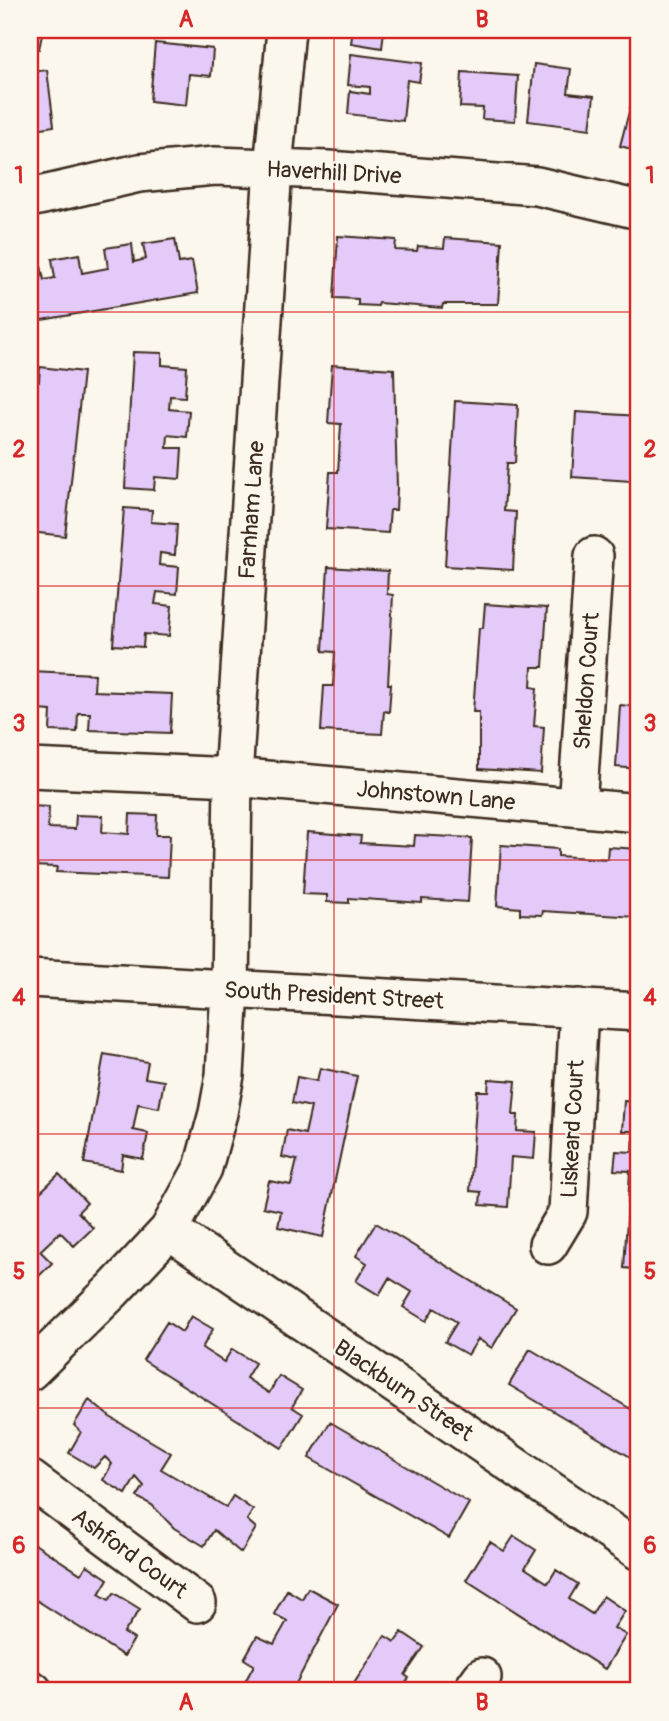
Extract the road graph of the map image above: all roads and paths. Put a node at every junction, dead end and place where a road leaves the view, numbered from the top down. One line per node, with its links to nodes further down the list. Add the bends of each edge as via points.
1 (286, 30): 2 (street, Farnham Lane)
2 (273, 168): 3 (street, Haverhill Drive, via 215,166 139,173); 4 (street, Haverhill Drive, via 537,186); 7 (street, Farnham Lane)
3 (30, 198)
4 (639, 210)
5 (594, 556): 8 (street, Sheldon Court)
6 (30, 768): 7 (street, Johnstown Lane)
7 (233, 777): 8 (street, Johnstown Lane); 11 (street, Farnham Lane)
8 (577, 807): 9 (street, Johnstown Lane)
9 (639, 813)
10 (30, 978): 11 (street, South President Street)
11 (230, 990): 12 (street, South President Street); 14 (street, Farnham Lane, via 225,1075 211,1146 194,1188)
12 (579, 1008): 13 (street, South President Street); 15 (street, Liskeard Court, via 568,1212)
13 (639, 1012)
14 (169, 1230): 16 (street, Farnham Lane); 18 (street, Blackburn Street)
15 (548, 1245)
16 (30, 1371)
17 (30, 1479): 19 (street, Ashford Court)
18 (639, 1550)
19 (197, 1602)

